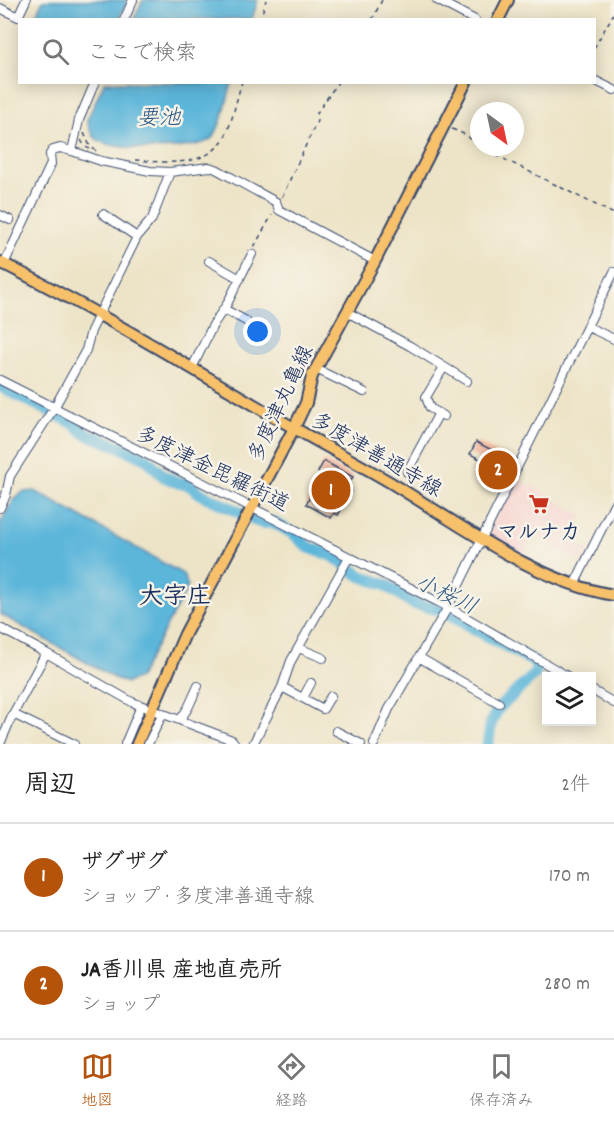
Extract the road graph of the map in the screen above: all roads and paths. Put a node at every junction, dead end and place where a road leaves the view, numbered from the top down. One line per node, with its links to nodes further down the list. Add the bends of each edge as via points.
1 (26, 0): 7 (street, via 18,17)
2 (133, 0): 9 (street)
3 (266, 0): 10 (path)
4 (382, 0): 11 (path)
5 (437, 0): 12 (street)
6 (508, 0): 13 (main road)
7 (0, 8)
8 (614, 13): 14 (path)
9 (125, 18)
10 (261, 18)
11 (373, 18)
12 (471, 18)
13 (499, 18)
14 (596, 44)
15 (596, 81): 20 (street)
16 (94, 84): 22 (street)
17 (241, 84): 28 (path, via 220,145 192,159 173,163)
18 (337, 84): 30 (path, via 317,113 317,121)
19 (465, 84): 21 (main road, 多度津丸亀線)
20 (614, 90)
21 (444, 126): 23 (path); 38 (main road, 多度津丸亀線)
22 (80, 130): 24 (street); 25 (path); 25 (path, via 85,147)
23 (470, 139)
24 (72, 151): 29 (street, via 150,171); 39 (street, via 60,148 50,154 51,165)
25 (96, 152): 26 (path)
26 (103, 154)
27 (497, 156): 32 (path)
28 (135, 160)
29 (170, 172): 30 (street, via 209,167); 35 (street, via 152,219)
30 (277, 204): 36 (path); 38 (street, via 279,210)
31 (103, 214): 35 (street, via 122,222)
32 (614, 214)
33 (0, 215): 34 (street)
34 (10, 220)
35 (138, 237): 44 (street)
36 (252, 254): 41 (street)
37 (209, 261): 41 (street)
38 (375, 261): 43 (main road, 多度津丸亀線)
39 (2, 263): 44 (main road, 多度津善通寺線)
40 (614, 272): 46 (street)
41 (240, 279): 42 (street)
42 (224, 309): 45 (street); 49 (street)
43 (347, 312): 48 (street); 50 (main road, 多度津丸亀線)
44 (100, 314): 49 (main road, 多度津善通寺線); 54 (street, via 86,350)
45 (246, 321)
46 (588, 327): 47 (street); 60 (street)
47 (614, 339)
48 (444, 367): 52 (street); 56 (street, via 426,397 430,408 441,414)
49 (192, 368): 55 (main road, 多度津善通寺線)
50 (316, 369): 53 (street); 55 (main road, 多度津丸亀線)
51 (0, 380): 54 (street, 多度津金毘羅街道)
52 (467, 381)
53 (364, 392)
54 (54, 408): 58 (street, via 10,476); 59 (street, 多度津金毘羅街道)
55 (294, 428): 59 (main road, 多度津丸亀線); 60 (main road, 多度津善通寺線)
56 (407, 472)
57 (614, 504): 62 (street)
58 (0, 508)
59 (251, 508): 61 (street, 多度津金毘羅街道); 79 (main road, 多度津丸亀線, via 185,634)
60 (482, 538): 62 (main road, 多度津善通寺線); 64 (street)
61 (346, 562): 64 (street, 多度津金毘羅街道); 66 (street)
62 (574, 585): 63 (main road, 多度津善通寺線)
63 (614, 594)
64 (446, 611): 69 (street); 70 (street, 多度津金毘羅街道)
65 (0, 628): 67 (street)
66 (299, 648): 68 (street); 73 (street)
67 (46, 653): 79 (street); 80 (street)
68 (323, 658)
69 (420, 658): 77 (street, via 491,695); 91 (street, via 388,709)
70 (560, 672)
71 (311, 683): 76 (street)
72 (198, 686): 81 (street)
73 (282, 687): 76 (street); 89 (street)
74 (596, 693): 78 (street)
75 (331, 696): 76 (street, via 323,709)
76 (303, 698)
77 (498, 703)
78 (614, 703)
79 (152, 710): 81 (street); 85 (street); 86 (main road, 多度津丸亀線); 87 (street)
80 (13, 714): 83 (street); 84 (street)
81 (180, 720): 88 (street)
82 (336, 731): 90 (street)
83 (0, 744)
84 (74, 744)
85 (125, 744)
86 (137, 744)
87 (148, 744)
88 (235, 744)
89 (253, 744)
90 (361, 744)
91 (374, 744)

